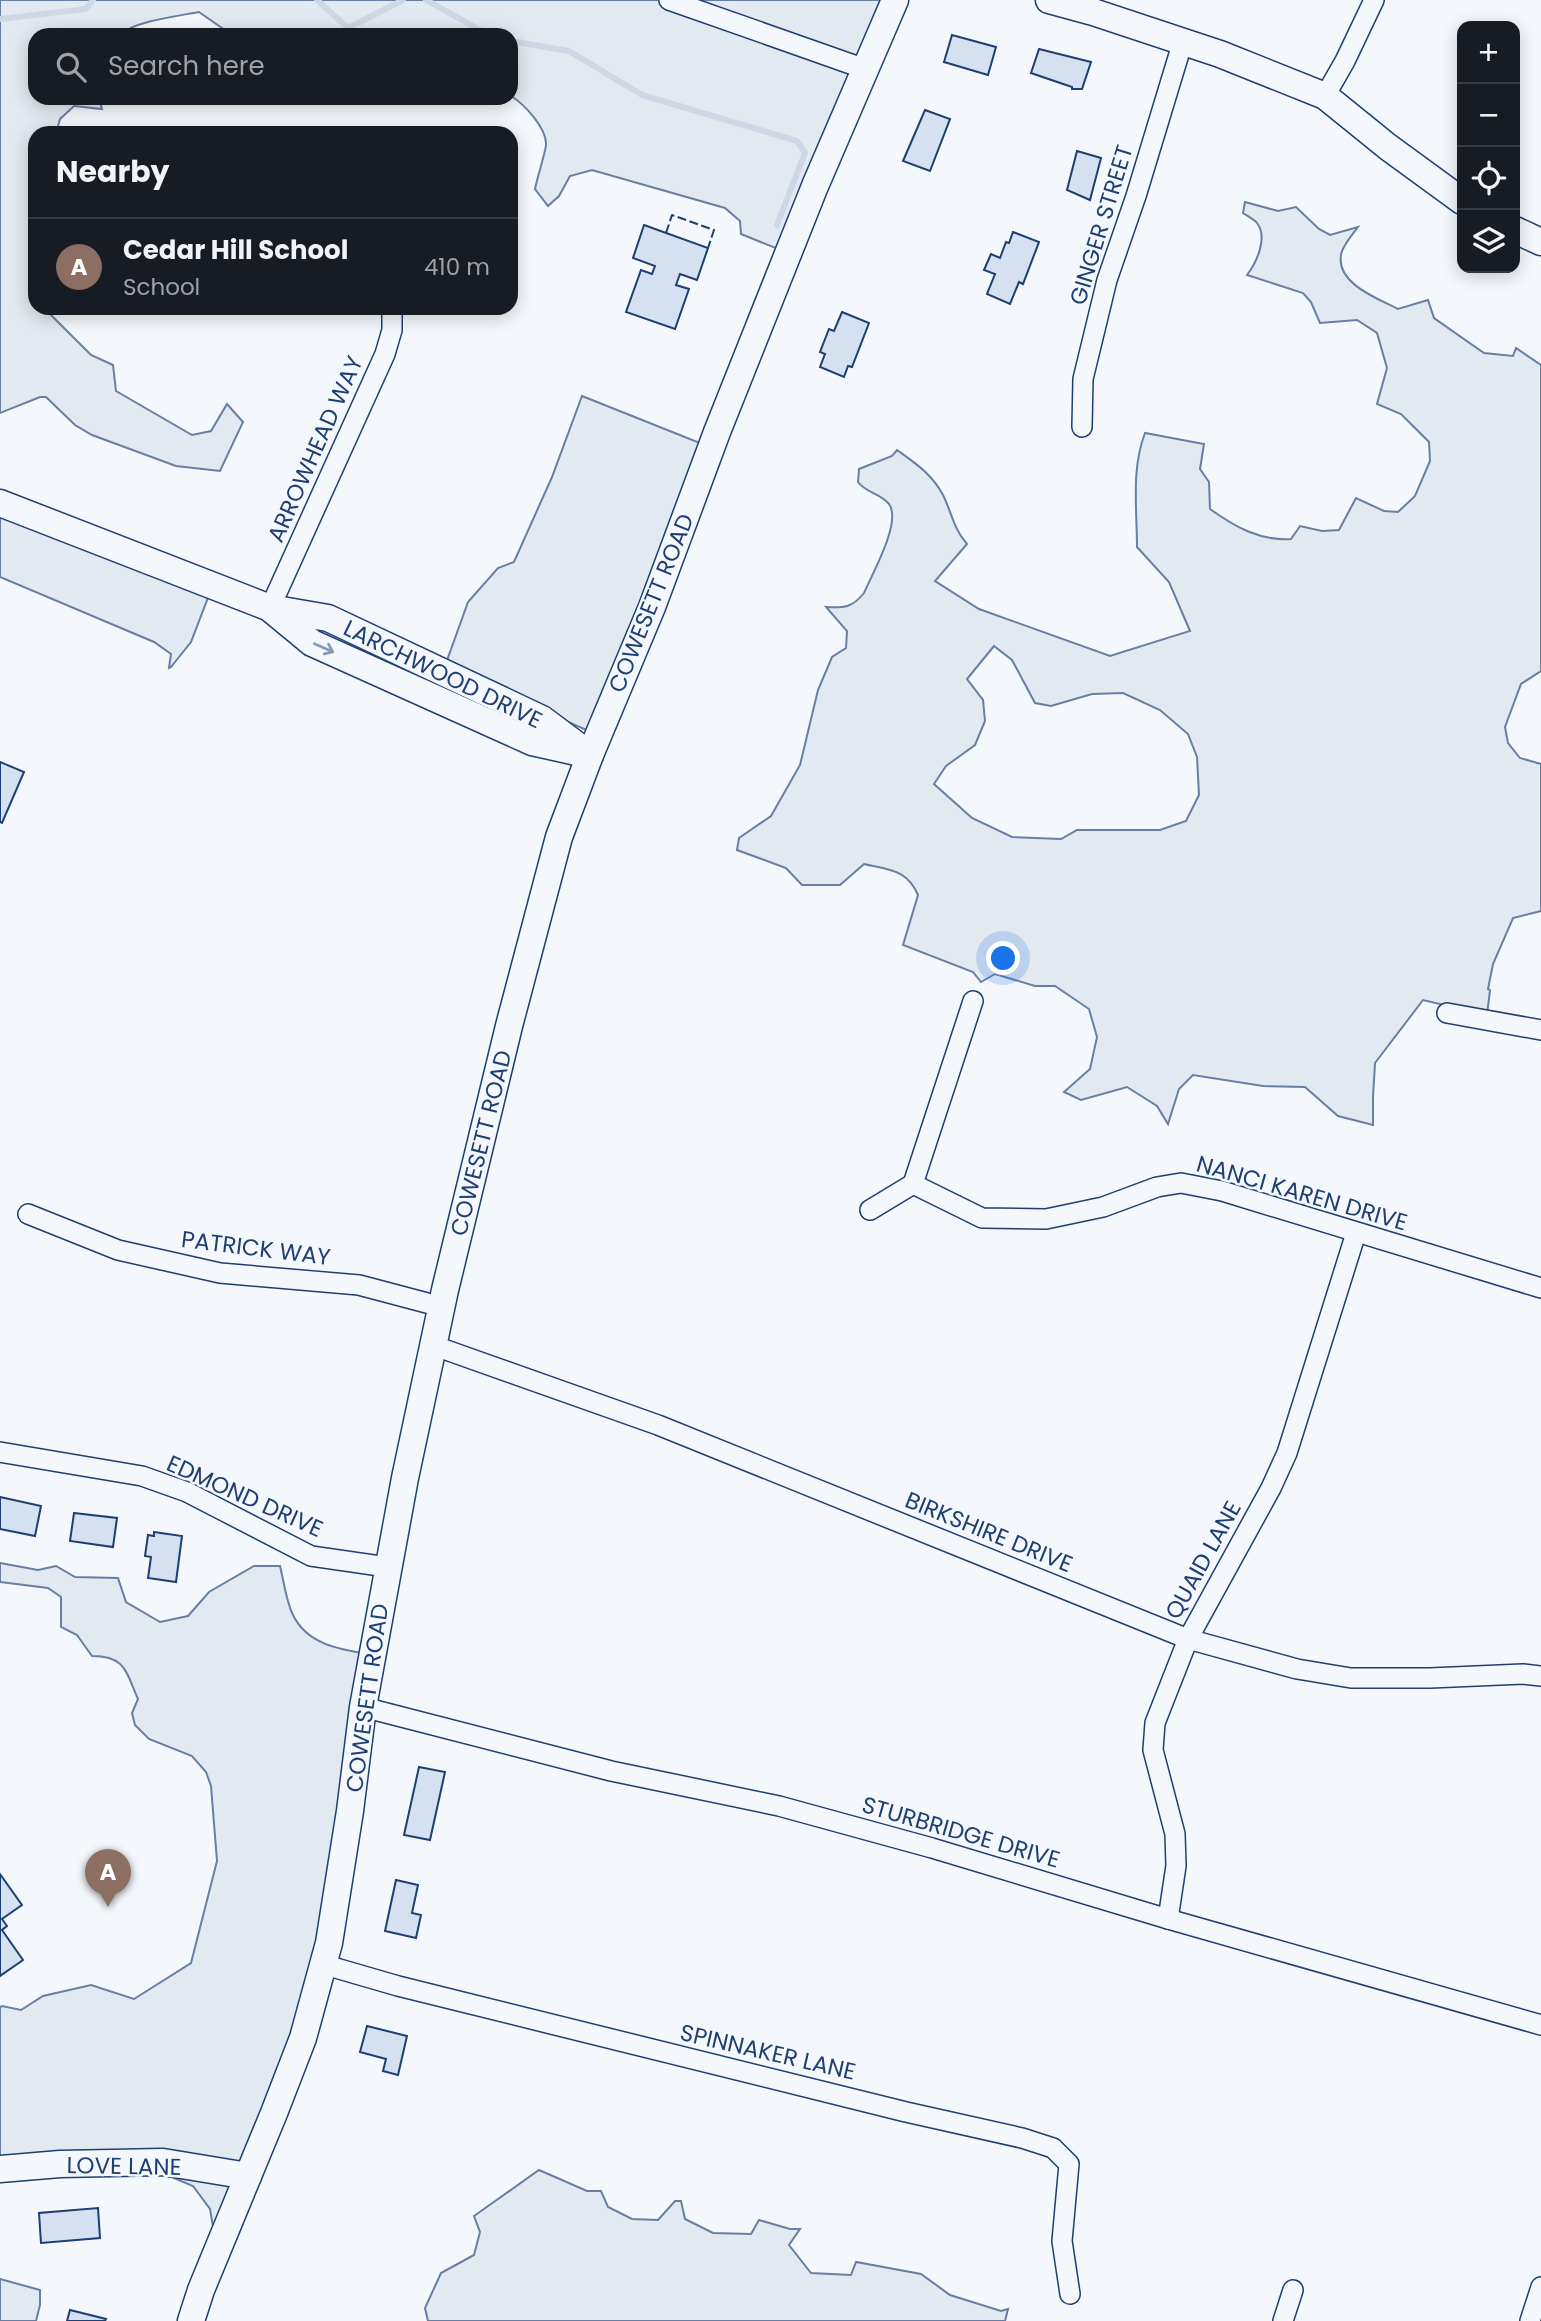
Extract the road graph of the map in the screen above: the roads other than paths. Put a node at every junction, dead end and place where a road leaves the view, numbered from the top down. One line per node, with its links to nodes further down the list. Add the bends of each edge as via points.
1 (669, 0): 6 (street)
2 (895, 0): 6 (main road, COWESETT ROAD)
3 (1049, 0): 5 (main road)
4 (1374, 0): 7 (street)
5 (1183, 41): 7 (main road); 12 (street, GINGER STREET, via 1107,280 1083,379)
6 (865, 69): 15 (main road, COWESETT ROAD)
7 (1325, 96): 8 (main road)
8 (1457, 197)
9 (1520, 232): 10 (main road)
10 (1541, 242)
11 (392, 315): 14 (street, ARROWHEAD WAY, via 385,354)
12 (1082, 426)
13 (0, 503): 14 (main road, LARCHWOOD DRIVE)
14 (270, 608): 15 (main road, LARCHWOOD DRIVE, via 328,618 542,719)
15 (590, 755): 24 (main road, COWESETT ROAD, via 559,838)
16 (973, 1001): 19 (street)
17 (1447, 1013): 18 (street)
18 (1541, 1030)
19 (913, 1184): 20 (street); 22 (street, NANCI KAREN DRIVE, via 982,1218 1046,1219 1181,1183 1222,1191)
20 (870, 1210)
21 (28, 1214): 24 (street, PATRICK WAY, via 118,1250 220,1273 359,1286)
22 (1356, 1233): 23 (street, NANCI KAREN DRIVE); 28 (street, QUAID LANE, via 1287,1453)
23 (1541, 1288)
24 (442, 1307): 25 (main road, COWESETT ROAD)
25 (435, 1346): 27 (main road, COWESETT ROAD); 28 (street, BIRKSHIRE DRIVE, via 658,1425)
26 (0, 1452): 27 (street, EDMOND DRIVE, via 142,1476 187,1492 311,1556)
27 (387, 1567): 30 (main road, COWESETT ROAD)
28 (1188, 1639): 29 (street, BIRKSHIRE DRIVE, via 1351,1678); 31 (street, QUAID LANE, via 1155,1723 1153,1750 1175,1834 1176,1866)
29 (1541, 1676)
30 (363, 1707): 31 (street, STURBRIDGE DRIVE, via 611,1771 779,1806); 32 (main road, COWESETT ROAD, via 329,1943)
31 (1168, 1919): 33 (street, STURBRIDGE DRIVE)
32 (322, 1964): 35 (main road, COWESETT ROAD, via 303,2038); 38 (street, SPINNAKER LANE, via 1053,2148 1069,2164 1062,2241)
33 (1541, 2025)
34 (0, 2169): 35 (main road, LOVE LANE, via 163,2162)
35 (248, 2176): 39 (main road, COWESETT ROAD)
36 (1541, 2287): 41 (street)
37 (1293, 2290): 40 (street)
38 (1070, 2294)
39 (191, 2321)
40 (1283, 2321)
41 (1530, 2321)

